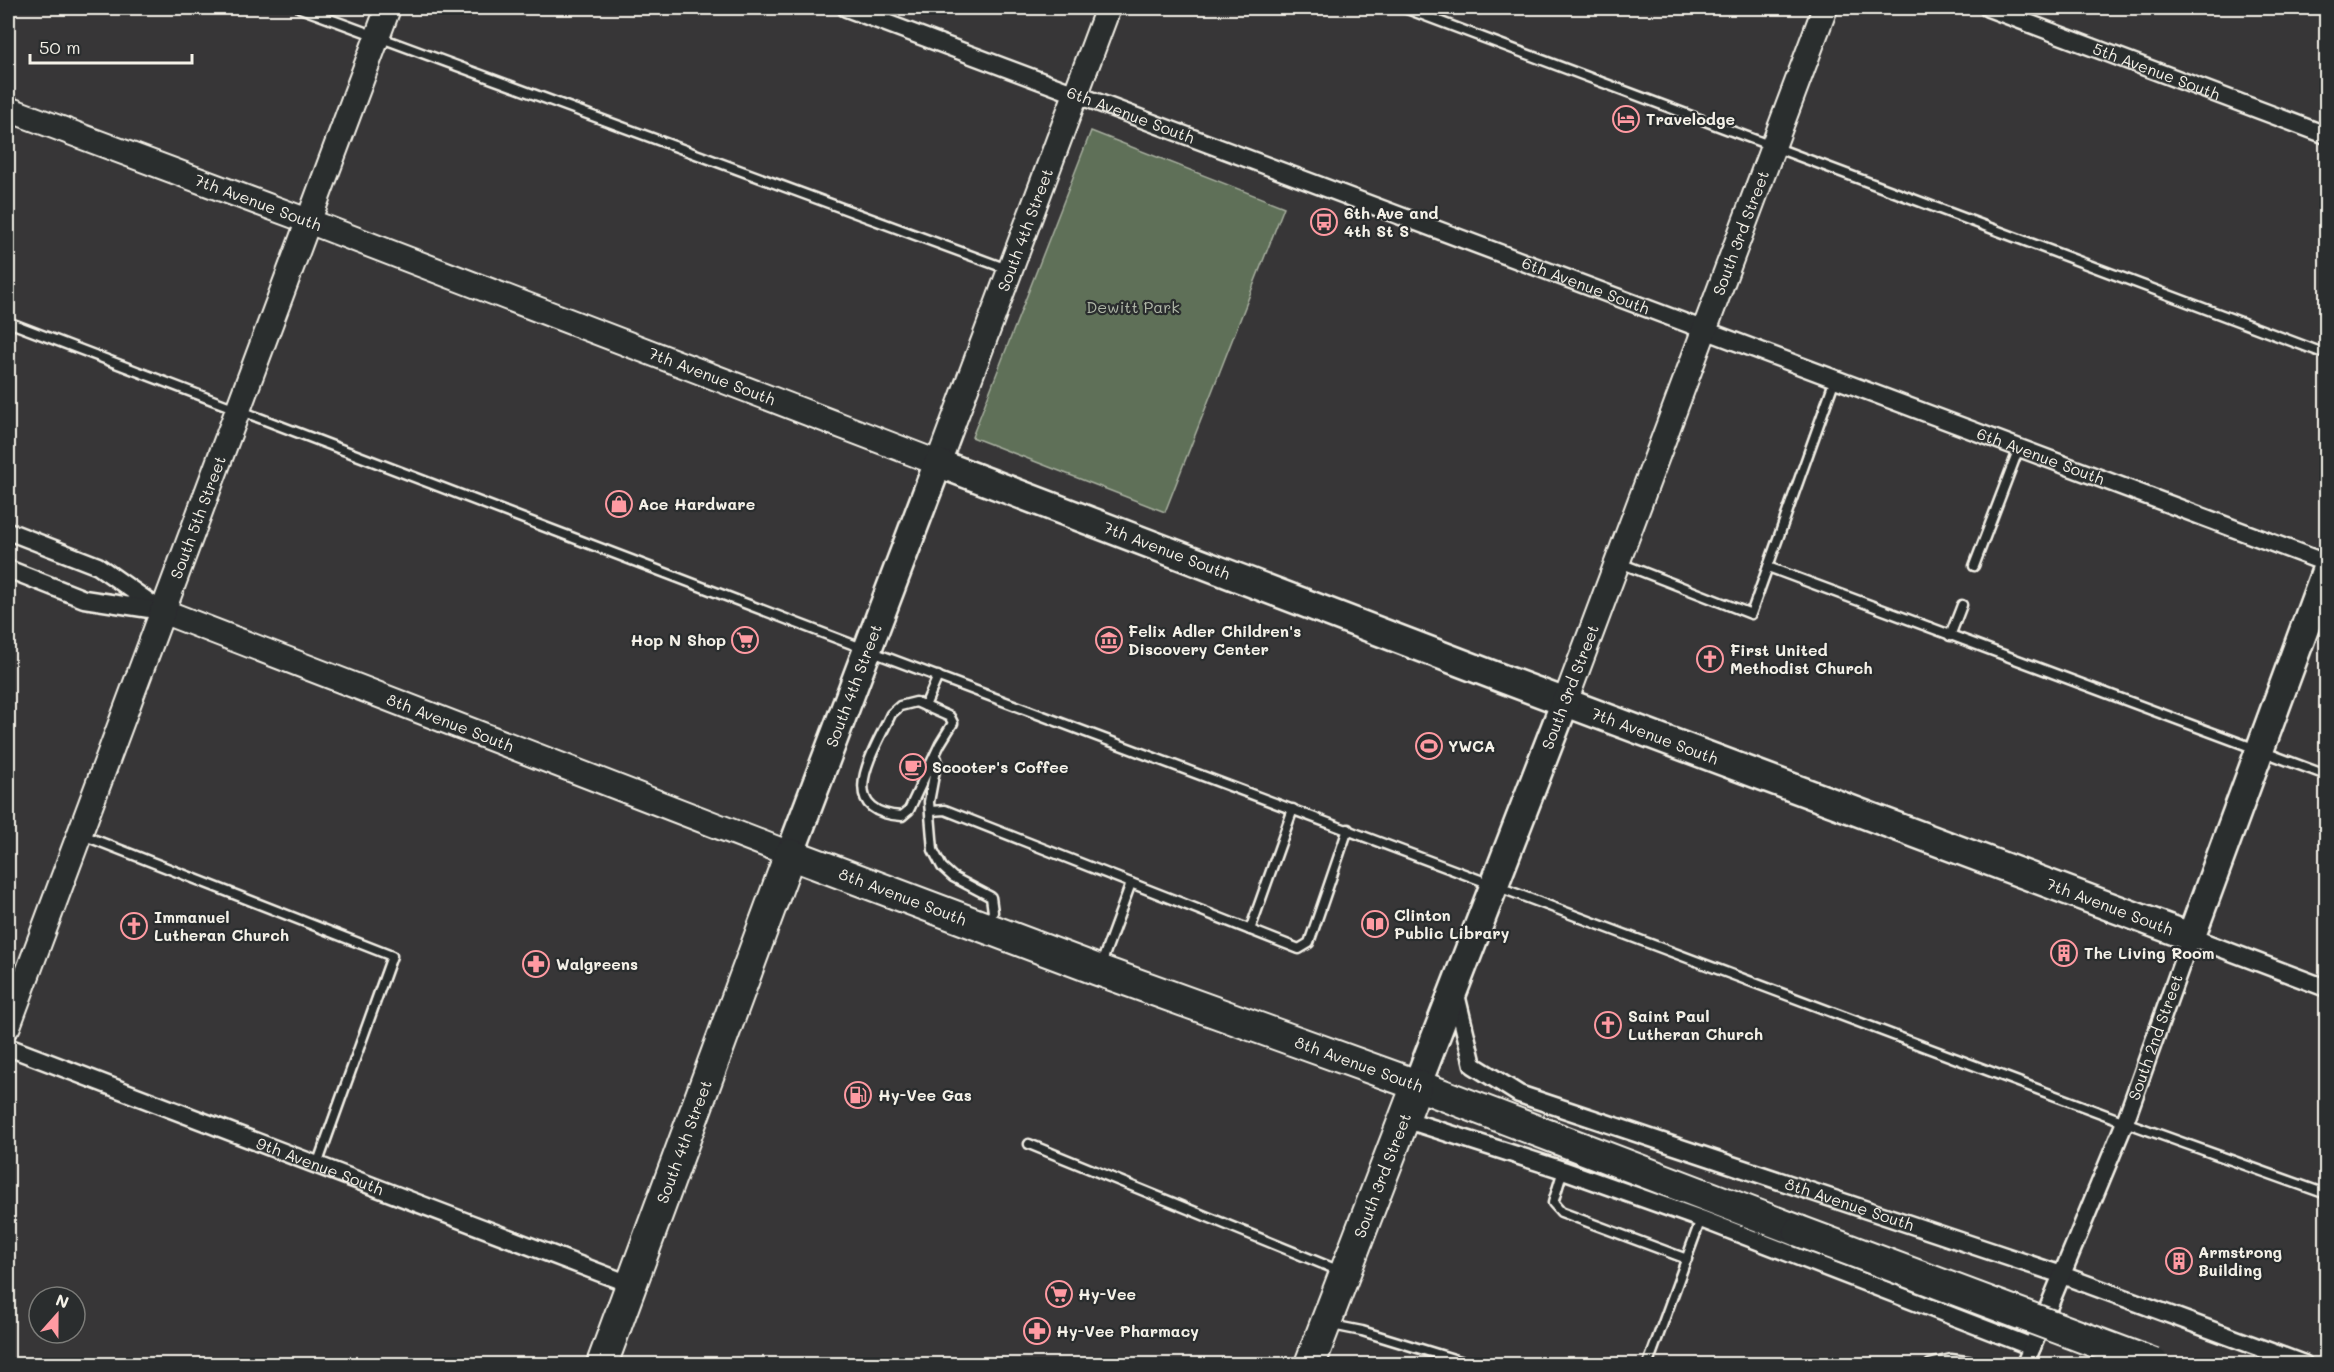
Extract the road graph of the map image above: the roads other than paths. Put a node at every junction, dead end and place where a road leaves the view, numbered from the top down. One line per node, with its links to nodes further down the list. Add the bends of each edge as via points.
1 (300, 8): 8 (lane)
2 (388, 8): 8 (street, South 5th Street)
3 (846, 8): 9 (street, 6th Avenue South)
4 (1108, 8): 9 (street, South 4th Street)
5 (1404, 8): 12 (lane)
6 (1825, 8): 12 (street, South 3rd Street)
7 (1988, 8): 11 (street, 5th Avenue South)
8 (377, 37): 13 (street, South 5th Street); 14 (lane)
9 (1076, 94): 14 (street, South 4th Street); 16 (street, 6th Avenue South)
10 (8, 109): 13 (street, 7th Avenue South)
11 (2326, 135)
12 (1772, 145): 16 (street, South 3rd Street); 17 (lane)
13 (308, 221): 19 (street, South 5th Street); 21 (street, 7th Avenue South)
14 (1010, 270): 21 (street, South 4th Street)
15 (8, 322): 19 (lane)
16 (1704, 330): 18 (street, 6th Avenue South); 23 (street, South 3rd Street)
17 (2326, 354)
18 (1835, 379): 20 (street, 6th Avenue South); 26 (lane)
19 (238, 409): 30 (street, South 5th Street); 32 (lane)
20 (2019, 448): 24 (street, 6th Avenue South); 25 (lane)
21 (938, 463): 32 (main road, South 4th Street); 34 (main road, 7th Avenue South)
22 (8, 531): 30 (street, via 98,566)
23 (1617, 562): 26 (lane, via 1750,614); 34 (street, South 3rd Street)
24 (2326, 563)
25 (1974, 566)
26 (1768, 567): 31 (lane)
27 (8, 568): 30 (street, 8th Avenue South, via 84,599)
28 (2326, 570): 37 (main road, South 2nd Street)
29 (1962, 605): 31 (lane)
30 (162, 611): 42 (street, South 5th Street); 43 (street, 8th Avenue South)
31 (1950, 636): 37 (lane)
32 (867, 649): 33 (lane); 43 (main road, South 4th Street)
33 (938, 676): 35 (lane); 39 (lane)
34 (1565, 702): 45 (main road, South 3rd Street); 48 (main road, 7th Avenue South)
35 (925, 706): 36 (lane, via 950,717 953,723); 36 (lane, via 916,702 900,706 891,714 862,781 869,805 894,815 902,816 909,810)
36 (940, 744): 40 (lane, via 929,802)
37 (2260, 749): 38 (lane); 48 (main road, South 2nd Street)
38 (2326, 775)
39 (1293, 809): 41 (lane); 47 (lane)
40 (931, 811): 44 (lane, via 945,810); 46 (lane, via 933,850 942,867 953,878 991,897 993,912)
41 (1348, 829): 45 (lane); 47 (lane, via 1309,943 1299,949)
42 (79, 834): 52 (street, South 5th Street); 58 (lane, via 393,956)
43 (790, 854): 46 (highway, 8th Avenue South); 65 (highway, South 4th Street)
44 (1131, 883): 47 (lane); 49 (lane)
45 (1495, 884): 50 (main road, South 3rd Street); 56 (lane)
46 (985, 928): 49 (highway, 8th Avenue South)
47 (1250, 930)
48 (2191, 937): 51 (street, 7th Avenue South); 56 (street, South 2nd Street)
49 (1098, 970): 54 (highway, 8th Avenue South)
50 (1455, 987): 54 (main road, South 3rd Street); 64 (street, 8th Avenue South, via 1473,1065 1519,1094)
51 (2326, 988)
52 (8, 1026)
53 (8, 1047): 58 (street, 9th Avenue South)
54 (1417, 1085): 55 (highway, South 3rd Street); 75 (highway, 8th Avenue South, bridge)
55 (1404, 1119): 59 (street); 63 (highway, South 3rd Street)
56 (2125, 1122): 60 (lane); 64 (street, South 2nd Street)
57 (1029, 1144): 63 (lane)
58 (317, 1165): 65 (street, 9th Avenue South)
59 (1563, 1170): 61 (street); 62 (lane, via 1553,1203 1561,1212)
60 (2326, 1194)
61 (1701, 1219): 62 (lane); 67 (street)
62 (1687, 1259): 71 (lane)
63 (1345, 1272): 66 (highway, South 3rd Street)
64 (2062, 1275): 67 (street, South 2nd Street); 76 (street, 8th Avenue South)
65 (632, 1285): 68 (highway, South 4th Street)
66 (1326, 1323): 69 (highway, South 3rd Street); 70 (lane)
67 (2032, 1347): 74 (street, South 2nd Street)
68 (602, 1365)
69 (1310, 1365)
70 (1470, 1365)
71 (1648, 1365)
72 (1930, 1365): 73 (lane, via 1951,1359)
73 (1990, 1365)
74 (2025, 1365)
75 (2154, 1365)
76 (2304, 1365)

